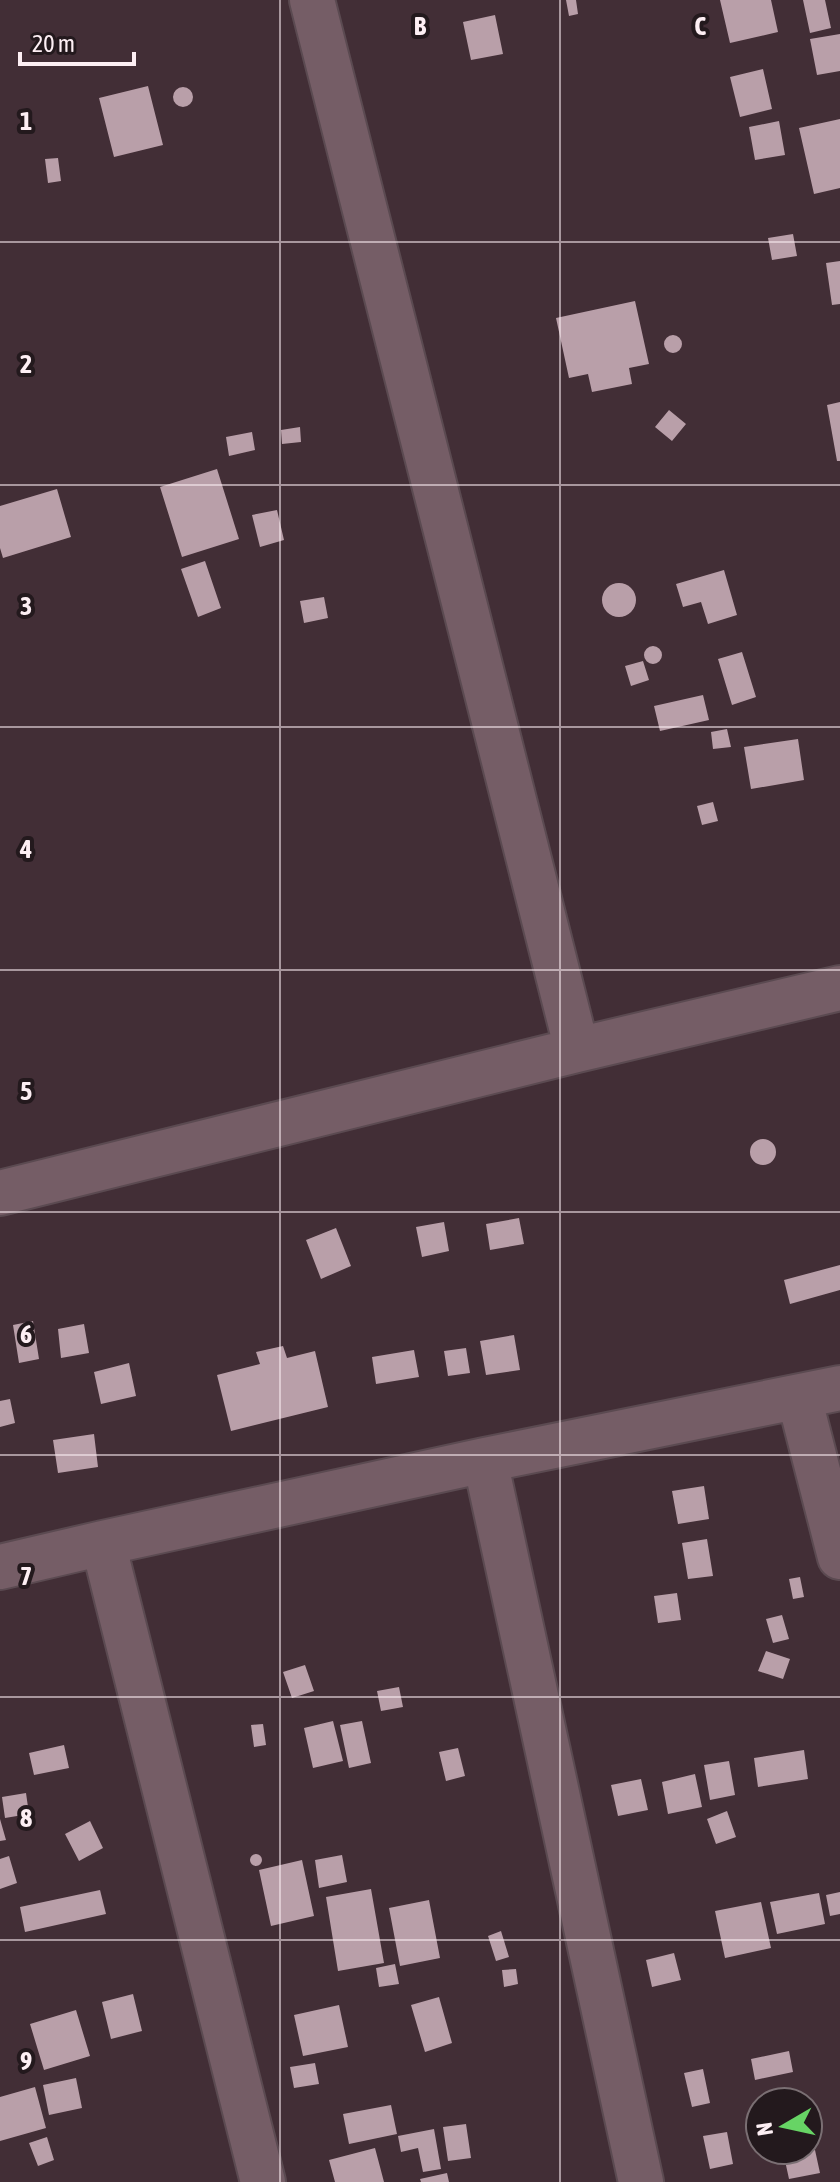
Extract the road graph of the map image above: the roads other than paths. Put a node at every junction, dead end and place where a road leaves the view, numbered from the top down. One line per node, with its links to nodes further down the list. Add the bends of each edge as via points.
1 (312, 0): 3 (street)
2 (840, 988): 3 (street)
3 (577, 1050): 4 (street)
4 (0, 1193)
5 (820, 1392): 6 (street); 8 (street)
6 (485, 1460): 7 (street); 11 (street)
7 (103, 1543): 9 (street); 10 (street)
8 (840, 1557)
9 (0, 1567)
10 (263, 2182)
11 (641, 2182)

